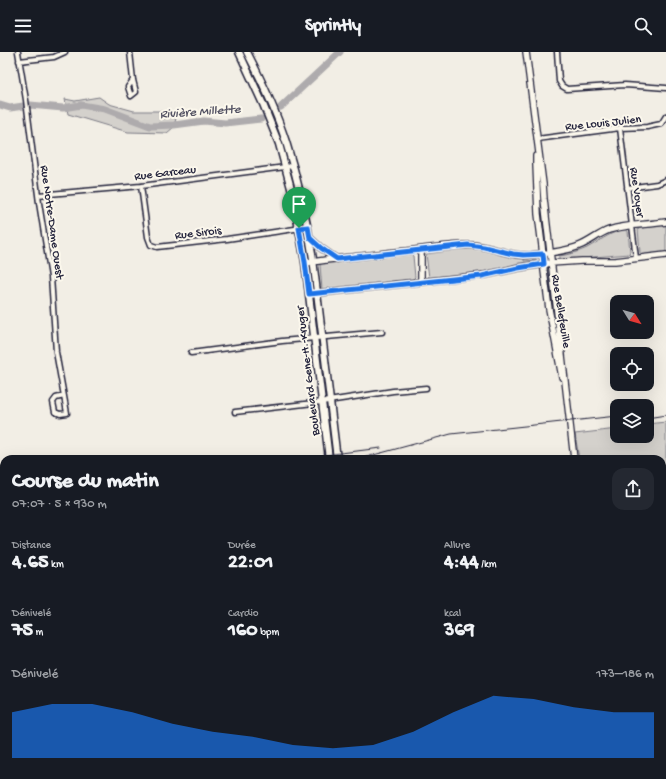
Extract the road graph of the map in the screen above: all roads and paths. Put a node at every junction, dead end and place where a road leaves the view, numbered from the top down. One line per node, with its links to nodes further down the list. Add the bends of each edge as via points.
1 (18, 52): 8 (street, Rue Notre-Dame Ouest)
2 (65, 52): 8 (street, via 54,57)
3 (130, 52): 9 (street)
4 (239, 52): 15 (main road, Boulevard Gene-H.-Kruger, via 263,104)
5 (247, 52): 14 (main road, Boulevard Gene-H.-Kruger, via 270,101)
6 (526, 52): 13 (main road, Rue Bellefeuille)
7 (557, 52): 10 (street, via 559,81 567,89 625,86)
8 (19, 61): 19 (street, Rue Notre-Dame Ouest)
9 (133, 80)
10 (666, 88)
11 (666, 116): 12 (street, Rue Louis Julien, via 661,124)
12 (620, 128): 13 (street, Rue Louis Julien); 18 (street, Rue Voyer)
13 (537, 142): 26 (main road, Rue Bellefeuille); 27 (main road, Rue Bellefeuille, via 538,214)
14 (293, 166): 15 (street, Rue Garceau); 22 (main road, Boulevard Gene-H.-Kruger)
15 (286, 167): 17 (street, Rue Garceau); 23 (main road, Boulevard Gene-H.-Kruger)
16 (666, 180): 18 (street, via 658,184)
17 (141, 186): 19 (street, Rue Garceau); 23 (street, Rue Sirois, via 148,237 151,245 157,247)
18 (627, 188): 21 (street, Rue Voyer)
19 (38, 195): 44 (street, Rue Notre-Dame Ouest, via 51,278 56,346)
20 (666, 222): 21 (main road)
21 (633, 226): 26 (main road, via 610,230 577,247); 29 (street, Rue Voyer)
22 (308, 227): 23 (street, Rue Sirois); 24 (main road, Boulevard Gene-H.-Kruger)
23 (299, 228): 32 (main road, Boulevard Gene-H.-Kruger)
24 (310, 238): 30 (main road); 31 (main road, Boulevard Gene-H.-Kruger)
25 (421, 250): 27 (main road, via 471,245 513,254); 30 (main road); 35 (main road)
26 (550, 253): 27 (main road); 33 (main road, Rue Bellefeuille)
27 (543, 254): 34 (main road, Rue Bellefeuille)
28 (666, 255): 29 (main road)
29 (636, 258): 33 (main road)
30 (337, 259): 31 (main road)
31 (313, 262): 32 (main road); 37 (main road, Boulevard Gene-H.-Kruger)
32 (305, 263): 36 (main road, Boulevard Gene-H.-Kruger)
33 (552, 263): 34 (main road); 42 (main road, Rue Bellefeuille)
34 (544, 264): 35 (main road, via 488,275); 42 (main road, Rue Bellefeuille, via 560,372)
35 (421, 282): 37 (main road)
36 (309, 294): 37 (main road); 39 (main road, Boulevard Gene-H.-Kruger)
37 (317, 294): 40 (main road, Boulevard Gene-H.-Kruger)
38 (382, 332): 40 (street)
39 (314, 338): 40 (street); 41 (street); 46 (main road, Boulevard Gene-H.-Kruger)
40 (322, 338): 45 (main road, Boulevard Gene-H.-Kruger)
41 (191, 353)
42 (566, 386): 50 (main road, Rue Bellefeuille)
43 (426, 388): 45 (street)
44 (64, 396): 44 (street, Rue Notre-Dame Ouest, via 56,398 53,402 55,412 60,414 67,412)
45 (330, 400): 46 (street); 49 (main road, Boulevard Gene-H.-Kruger)
46 (322, 402): 47 (street); 48 (main road, Boulevard Gene-H.-Kruger)
47 (235, 412)
48 (329, 455)
49 (337, 455)
50 (574, 455)

